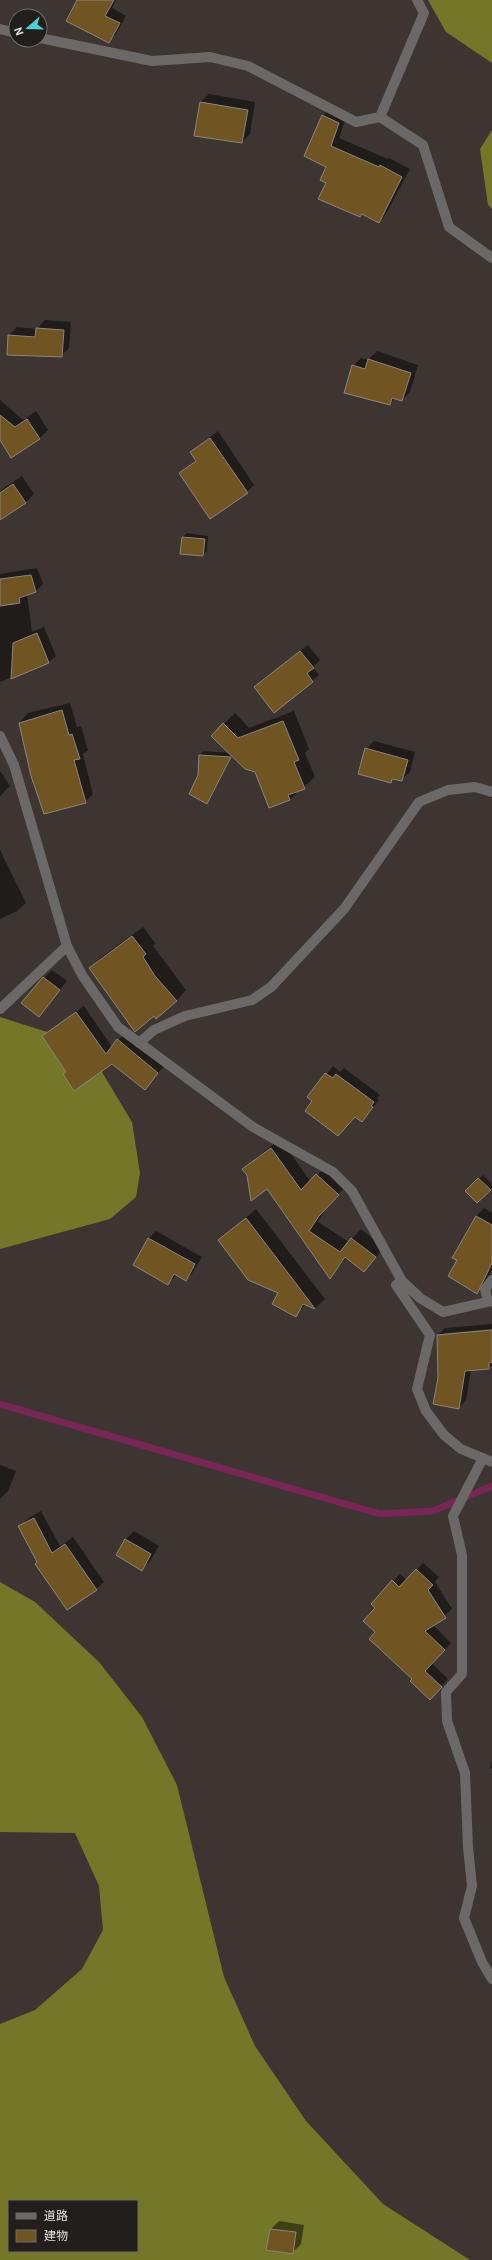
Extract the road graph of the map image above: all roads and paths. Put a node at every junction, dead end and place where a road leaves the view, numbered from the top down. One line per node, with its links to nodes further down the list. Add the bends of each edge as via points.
1 (417, 0): 3 (street, via 424,13)
2 (48, 40): 3 (street, via 152,61 210,57 248,66 356,122)
3 (380, 117): 4 (street, via 423,145 449,227)
4 (492, 258)
5 (0, 736): 7 (street, via 14,765)
6 (492, 792): 9 (street, via 475,787 448,790 420,802 344,909 271,987 252,1000 185,1016 154,1030)
7 (67, 946): 8 (street); 9 (street, via 82,975 118,1027)
8 (0, 1009)
9 (139, 1043): 11 (street, via 253,1127 333,1172 352,1191)
10 (492, 1280): 12 (street, via 485,1289)
11 (402, 1281): 12 (street, via 420,1298 443,1312); 13 (street, via 396,1285 430,1335 417,1389 426,1412 444,1435 461,1449)
12 (490, 1301)
13 (487, 1460): 14 (street, via 453,1516 462,1555 462,1674 446,1692 447,1721 465,1773 472,1886 464,1918 482,1962)
14 (492, 1978)

